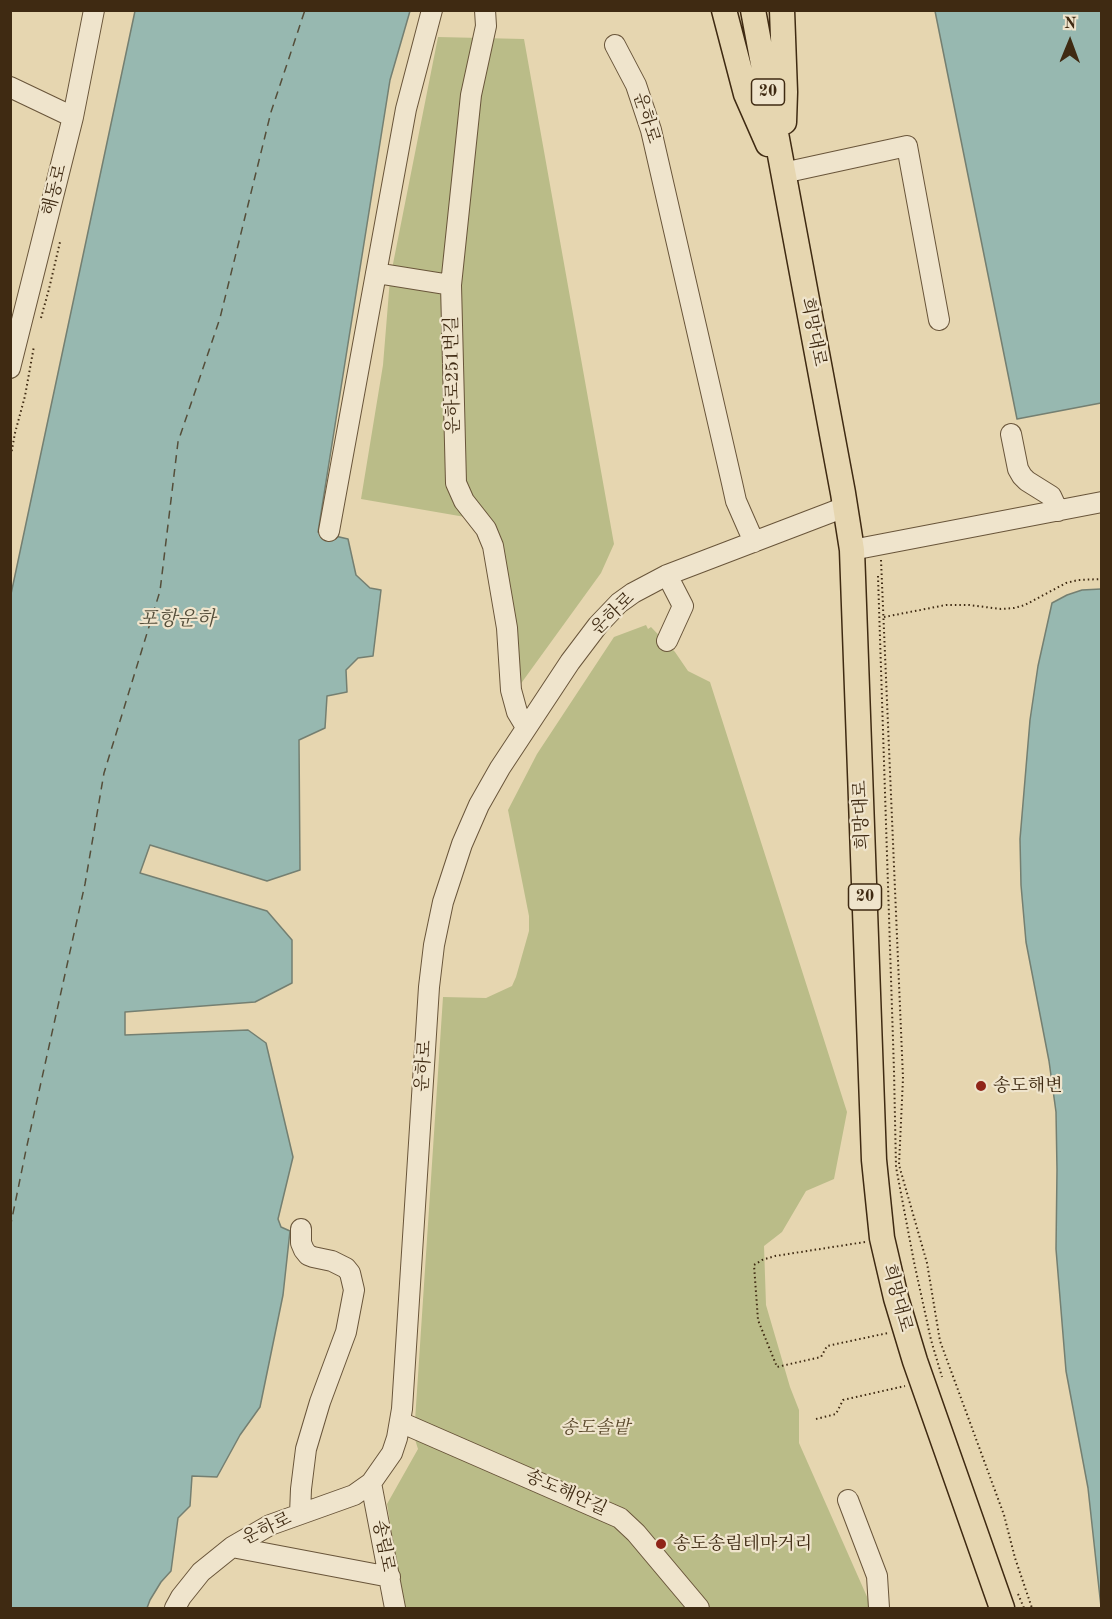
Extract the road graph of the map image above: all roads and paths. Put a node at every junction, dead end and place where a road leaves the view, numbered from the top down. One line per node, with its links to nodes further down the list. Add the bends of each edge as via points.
1 (94, 10): 9 (street, 해동로)
2 (432, 10): 11 (street, via 406,109)
3 (485, 10): 12 (street, 운하로251번길, via 486,26 471,95)
4 (724, 10): 10 (main road, via 746,93)
5 (753, 10): 10 (main road, 희망대로 / 20)
6 (782, 10): 10 (main road)
7 (615, 45): 21 (street, 운하로, via 636,85 651,130 736,501)
8 (10, 87): 9 (street)
9 (73, 117): 14 (street, 해동로)
10 (783, 173): 13 (street, via 907,146); 18 (main road, 희망대로 / 20)
11 (376, 273): 12 (street); 20 (street)
12 (451, 285): 29 (street, 운하로251번길, via 456,483 493,546 507,628 512,690 517,712)
13 (939, 320)
14 (15, 332): 15 (street, 해동로)
15 (10, 368)
16 (1011, 434): 19 (street, via 1022,476 1051,496)
17 (1101, 502): 19 (street)
18 (845, 507): 21 (street, 운하로); 22 (main road, 희망대로 / 20)
19 (1058, 511): 22 (street)
20 (329, 531)
21 (754, 543): 24 (street, 운하로)
22 (852, 550): 31 (main road, 희망대로 / 20, via 874,1160)
23 (881, 560): 27 (path)
24 (667, 575): 28 (street, via 683,606); 29 (street, 운하로, via 633,593 608,613)
25 (878, 576): 33 (path, via 896,1167 931,1340)
26 (1101, 579): 27 (path, via 1066,583 1014,608 946,605)
27 (884, 617): 48 (path, via 903,1078 899,1165 927,1263 940,1341 1004,1515)
28 (667, 642)
29 (526, 727): 35 (street, 운하로, via 470,825 446,892 434,945)
30 (301, 1229): 38 (street, via 301,1243 308,1255 346,1268 354,1290 346,1332 306,1449)
31 (882, 1238): 32 (main road, 희망대로 / 20); 32 (path, via 775,1256 754,1265 758,1320 777,1367 821,1357 827,1346)
32 (905, 1330): 33 (main road, 희망대로 / 20)
33 (932, 1380): 34 (path, via 843,1400 836,1414); 46 (main road, 희망대로 / 20)
34 (816, 1419)
35 (400, 1422): 36 (street, 운하로, via 392,1452); 44 (street, 송도해안길, via 620,1518)
36 (371, 1483): 38 (street, 운하로, via 354,1495); 40 (street, 송림로)
37 (848, 1500): 45 (street, via 877,1576)
38 (300, 1514): 39 (street, 운하로, via 270,1525)
39 (232, 1547): 40 (street); 42 (street, 운하로, via 201,1572)
40 (390, 1577): 43 (street, 송림로)
41 (1016, 1587): 47 (path)
42 (175, 1608)
43 (395, 1608)
44 (699, 1608)
45 (879, 1608)
46 (1002, 1608)
47 (1024, 1608)
48 (1032, 1608)

